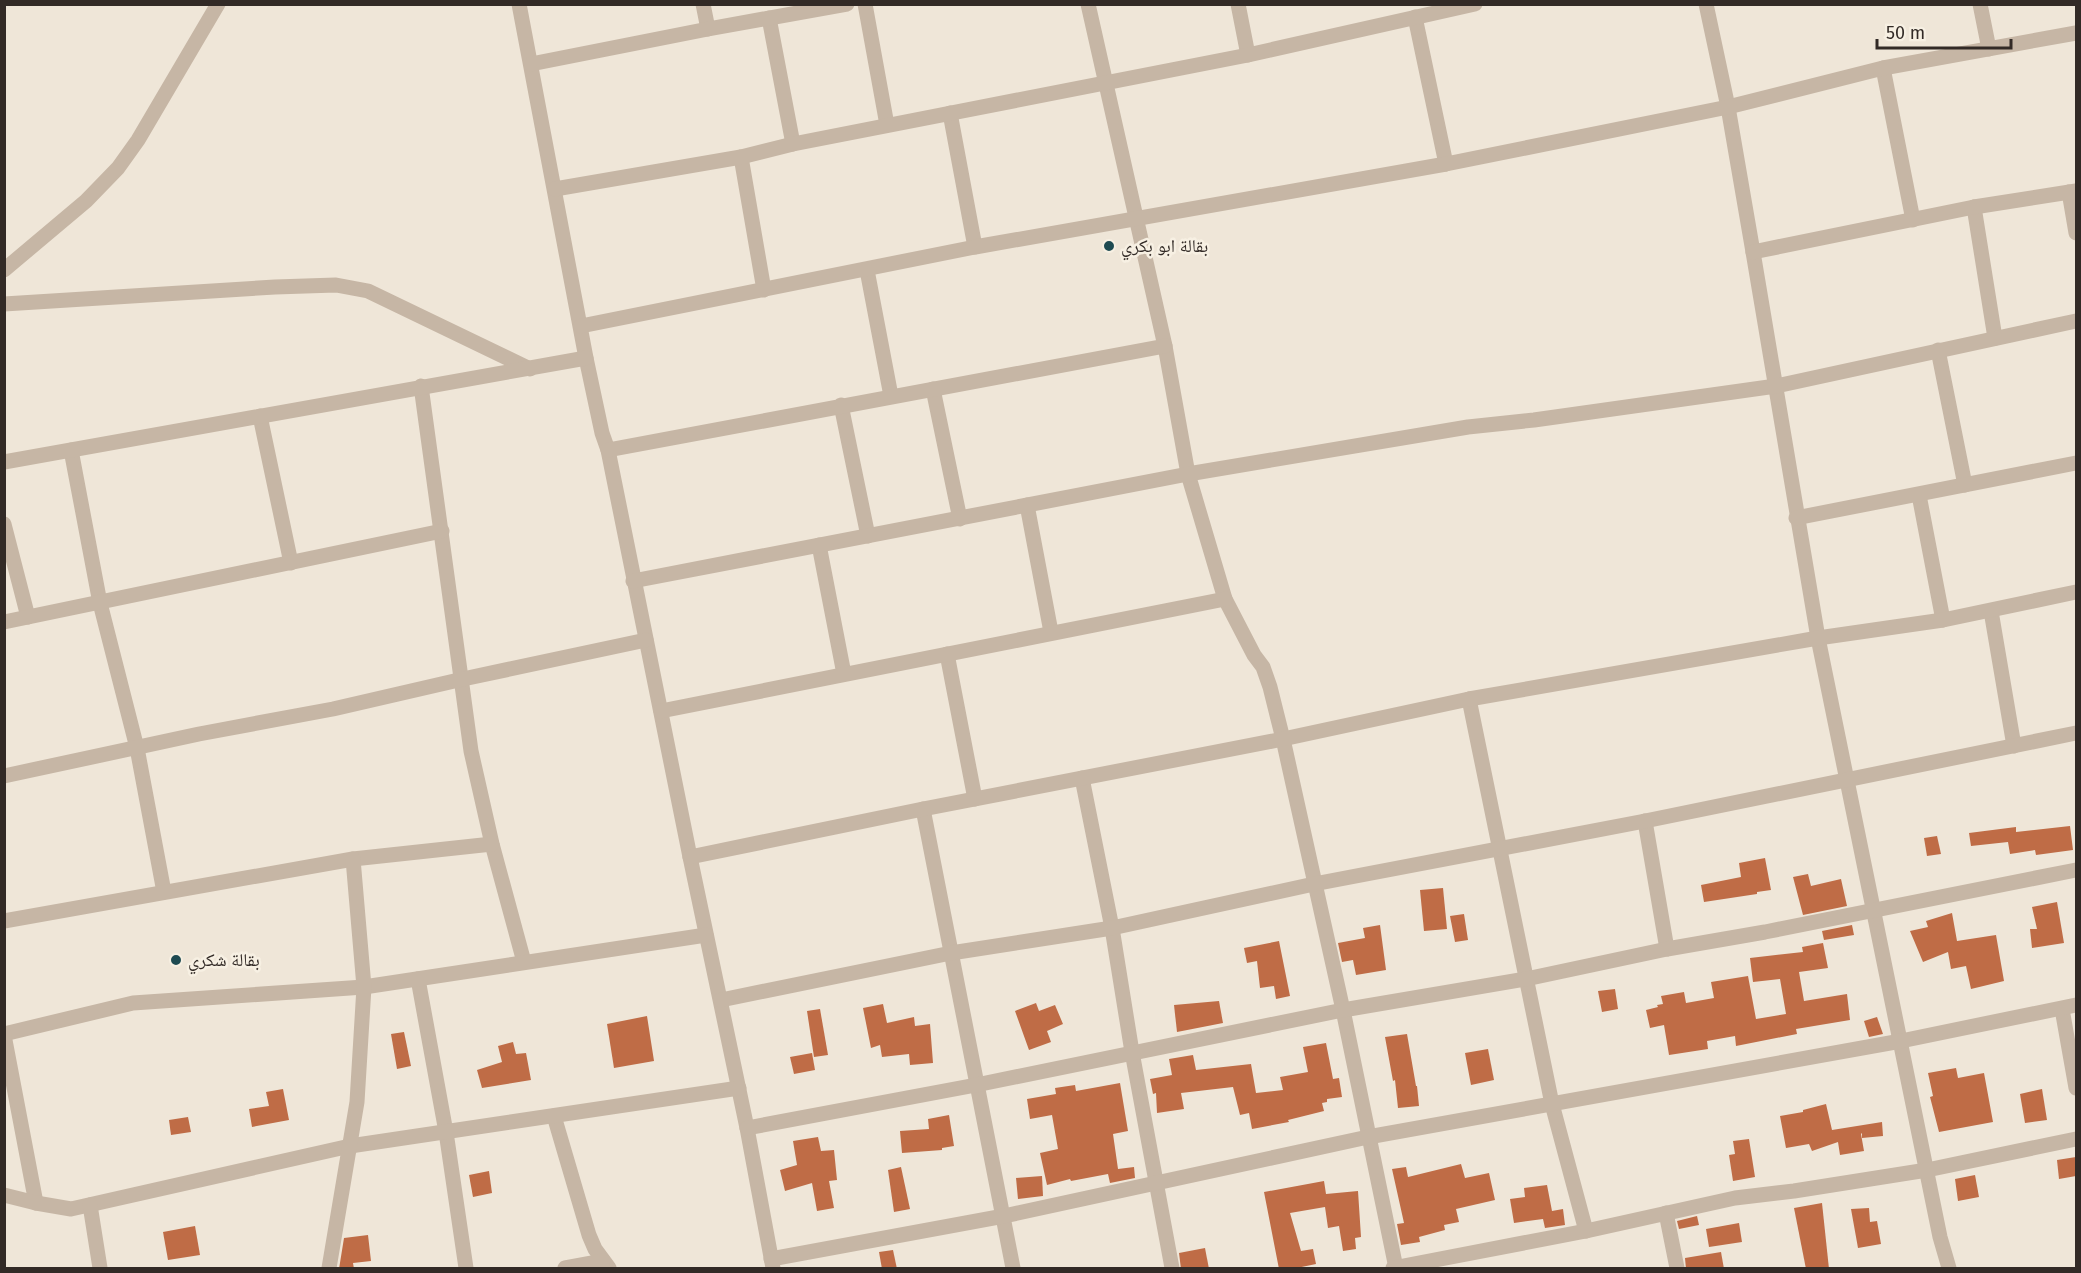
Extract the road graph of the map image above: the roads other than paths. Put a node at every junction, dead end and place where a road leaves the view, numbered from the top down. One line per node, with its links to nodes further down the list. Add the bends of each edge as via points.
1 (218, 4): 34 (street, via 118,168 86,201)
2 (519, 4): 17 (street)
3 (703, 4): 13 (street)
4 (847, 4): 12 (street)
5 (865, 4): 22 (street)
6 (1088, 4): 19 (street)
7 (1238, 4): 16 (street)
8 (1475, 4): 11 (street)
9 (1706, 4): 20 (street)
10 (1980, 4): 15 (street)
11 (1415, 17): 16 (street); 25 (street)
12 (769, 18): 13 (street); 23 (street)
13 (708, 29): 17 (street)
14 (2076, 33): 15 (street)
15 (1989, 49): 18 (street)
16 (1248, 55): 19 (street)
17 (531, 64): 26 (street)
18 (1883, 68): 20 (street); 30 (street)
19 (1104, 83): 21 (street); 29 (street)
20 (1728, 107): 25 (street); 33 (street)
21 (950, 113): 22 (street); 32 (street)
22 (887, 125): 23 (street)
23 (793, 144): 24 (street)
24 (741, 156): 26 (street); 36 (street)
25 (1446, 165): 29 (street)
26 (555, 189): 39 (street)
27 (2073, 192): 28 (street); 31 (street)
28 (1974, 207): 30 (street); 40 (street)
29 (1137, 218): 32 (street); 41 (street)
30 (1913, 220): 33 (street)
31 (2076, 233)
32 (975, 247): 35 (street)
33 (1753, 252): 46 (street)
34 (4, 270)
35 (867, 270): 36 (street); 48 (street)
36 (764, 290): 39 (street)
37 (4, 304): 44 (street, via 336,285 368,291)
38 (2076, 321): 40 (street)
39 (581, 326): 43 (street)
40 (1995, 338): 42 (street)
41 (1165, 346): 47 (street); 55 (street)
42 (1938, 350): 46 (street); 56 (street)
43 (586, 358): 44 (street); 52 (street)
44 (530, 369): 45 (street)
45 (422, 386): 50 (street); 62 (street)
46 (1776, 386): 55 (street, via 1468,427); 59 (street)
47 (933, 389): 48 (street); 60 (street)
48 (891, 396): 49 (street)
49 (841, 405): 52 (street); 63 (street)
50 (260, 416): 51 (street); 65 (street)
51 (71, 450): 53 (street); 69 (street)
52 (608, 450): 66 (street)
53 (4, 462)
54 (2076, 463): 56 (street)
55 (1188, 474): 58 (street); 68 (street)
56 (1965, 485): 57 (street)
57 (1919, 495): 59 (street); 72 (street)
58 (1027, 505): 60 (street); 74 (street)
59 (1797, 518): 75 (street)
60 (960, 519): 63 (street)
61 (4, 524): 71 (street)
62 (442, 531): 65 (street); 79 (street)
63 (868, 536): 64 (street)
64 (819, 545): 66 (street); 78 (street)
65 (291, 563): 69 (street)
66 (633, 581): 76 (street)
67 (2076, 592): 70 (street)
68 (1225, 599): 74 (street); 83 (street, via 1263,667)
69 (100, 603): 71 (street); 85 (street)
70 (1991, 611): 72 (street); 84 (street)
71 (28, 617): 73 (street)
72 (1943, 620): 75 (street)
73 (4, 622)
74 (1051, 632): 77 (street)
75 (1818, 638): 80 (street); 88 (street)
76 (646, 640): 79 (street); 81 (street)
77 (947, 654): 78 (street); 89 (street)
78 (844, 674): 81 (street)
79 (463, 679): 85 (street); 92 (street, via 471,751)
80 (1468, 699): 83 (street); 93 (street)
81 (661, 711): 94 (street)
82 (2076, 733): 84 (street)
83 (1283, 739): 87 (street); 97 (street)
84 (2014, 746): 88 (street)
85 (137, 748): 86 (street); 98 (street)
86 (4, 776)
87 (1082, 778): 89 (street); 101 (street)
88 (1847, 780): 91 (street); 99 (street)
89 (975, 799): 90 (street)
90 (923, 808): 94 (street); 104 (street)
91 (1645, 821): 93 (street); 103 (street)
92 (492, 844): 95 (street); 105 (street)
93 (1500, 849): 97 (street); 107 (street)
94 (690, 856): 102 (street)
95 (354, 859): 98 (street); 108 (street)
96 (2076, 870): 99 (street)
97 (1314, 884): 101 (street); 111 (street)
98 (164, 892): 100 (street)
99 (1872, 910): 103 (street); 113 (street)
100 (4, 921)
101 (1112, 928): 104 (street); 114 (street)
102 (706, 935): 105 (street); 109 (street)
103 (1667, 949): 107 (street)
104 (951, 953): 109 (street); 115 (street)
105 (524, 962): 106 (street)
106 (418, 979): 108 (street); 121 (street)
107 (1526, 979): 111 (street); 118 (street)
108 (364, 987): 112 (street, via 134,1003); 124 (street, via 357,1102)
109 (721, 1000): 116 (street)
110 (2069, 1007): 113 (street); 117 (street)
111 (1343, 1010): 114 (street); 122 (street)
112 (4, 1034): 128 (street)
113 (1901, 1041): 118 (street); 125 (street)
114 (1132, 1052): 115 (street); 126 (street)
115 (976, 1085): 120 (street); 131 (street)
116 (739, 1088): 119 (street); 120 (street)
117 (2076, 1088)
118 (1552, 1104): 122 (street); 132 (street)
119 (554, 1116): 121 (street); 134 (street, via 589,1235)
120 (747, 1128): 133 (street)
121 (446, 1132): 124 (street); 138 (street)
122 (1368, 1137): 126 (street); 135 (street)
123 (2076, 1139): 125 (street)
124 (350, 1146): 129 (street); 137 (street)
125 (1927, 1170): 130 (street, via 1735,1198); 143 (street)
126 (1158, 1184): 131 (street); 141 (street)
127 (4, 1195): 128 (street)
128 (36, 1203): 129 (street, via 71,1209)
129 (90, 1205): 136 (street)
130 (1666, 1213): 132 (street); 142 (street)
131 (1004, 1216): 133 (street); 140 (street)
132 (1586, 1232): 135 (street)
133 (772, 1264)
134 (606, 1265): 139 (street)
135 (1395, 1268)
136 (100, 1269)
137 (329, 1269)
138 (466, 1269)
139 (565, 1269)
140 (1013, 1269)
141 (1172, 1269)
142 (1677, 1269)
143 (1949, 1269)

